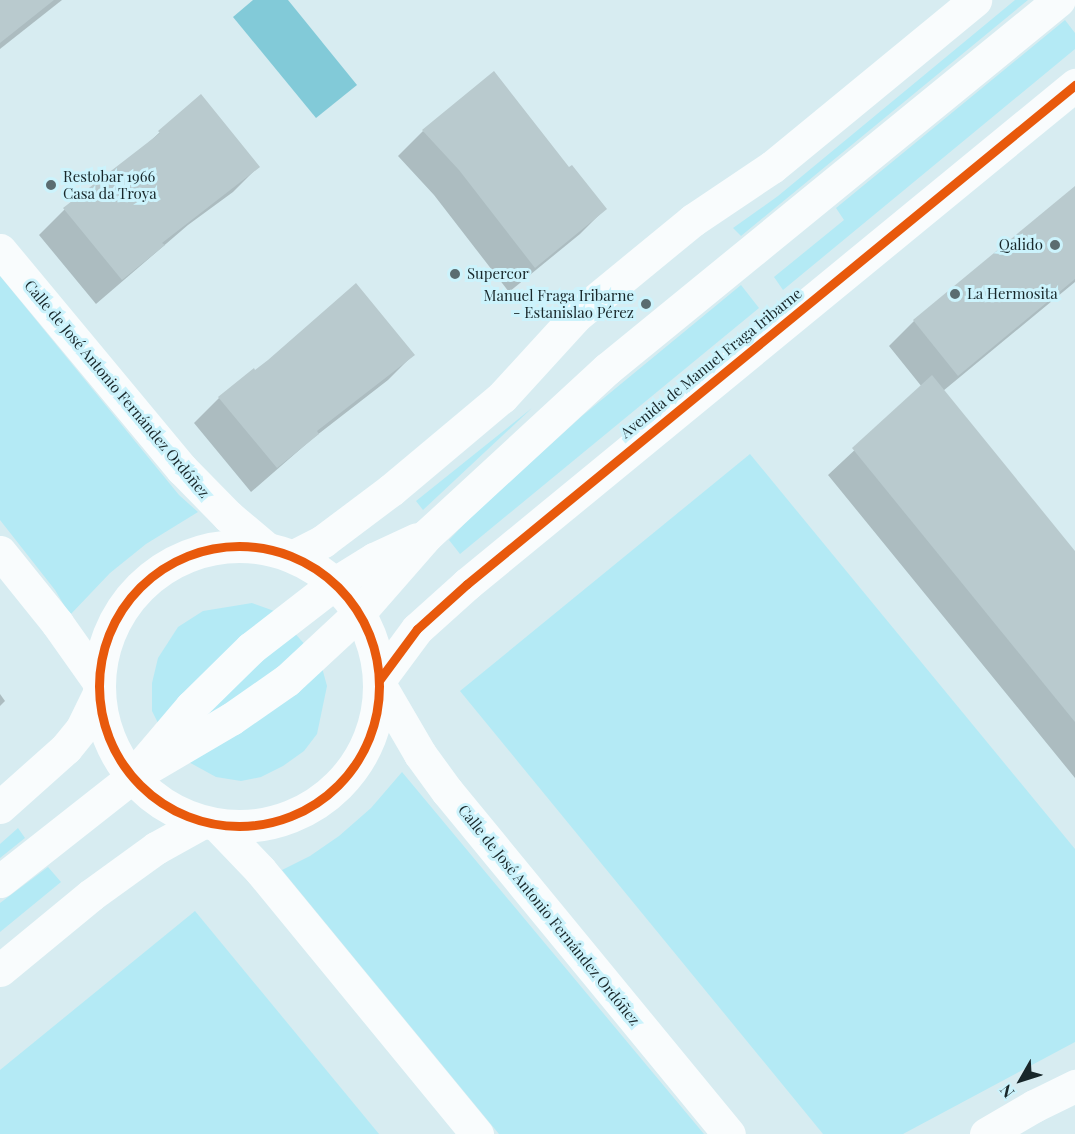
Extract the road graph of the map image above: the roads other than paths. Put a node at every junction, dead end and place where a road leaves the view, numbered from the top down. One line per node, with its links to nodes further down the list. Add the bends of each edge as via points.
1 (975, 0): 7 (street, via 772,167 693,220 576,316 502,397 453,440 323,541)
2 (1059, 0): 5 (street, via 607,369)
3 (1075, 85): 10 (street, Avenida de Manuel Fraga Iribarne, via 467,584 417,629)
4 (0, 250): 7 (street, Calle de José Antonio Fernández Ordóñez, via 182,470 228,516)
5 (427, 535): 8 (street, via 374,559); 9 (street)
6 (0, 552): 11 (street, via 57,623)
7 (279, 552): 8 (street, Calle de José Antonio Fernández Ordóñez); 11 (street, via 219,547 197,551 153,574 111,626 101,651)
8 (335, 583): 9 (street, Calle de José Antonio Fernández Ordóñez); 12 (street, via 231,666)
9 (359, 613): 10 (street, Calle de José Antonio Fernández Ordóñez, via 377,657); 12 (street, via 269,694)
10 (380, 683): 14 (street, via 377,713 368,742 358,764 330,797 268,824); 19 (street, Calle de José Antonio Fernández Ordóñez, via 410,738 447,791)
11 (98, 688): 12 (street, via 108,738); 13 (street, via 82,728 66,748)
12 (132, 777): 14 (street, via 164,805); 15 (street)
13 (0, 807)
14 (210, 824): 16 (street, via 156,848 91,895); 18 (street, via 260,870)
15 (0, 881)
16 (0, 970)
17 (1075, 1086): 20 (street)
18 (477, 1134)
19 (729, 1134)
20 (986, 1134)

